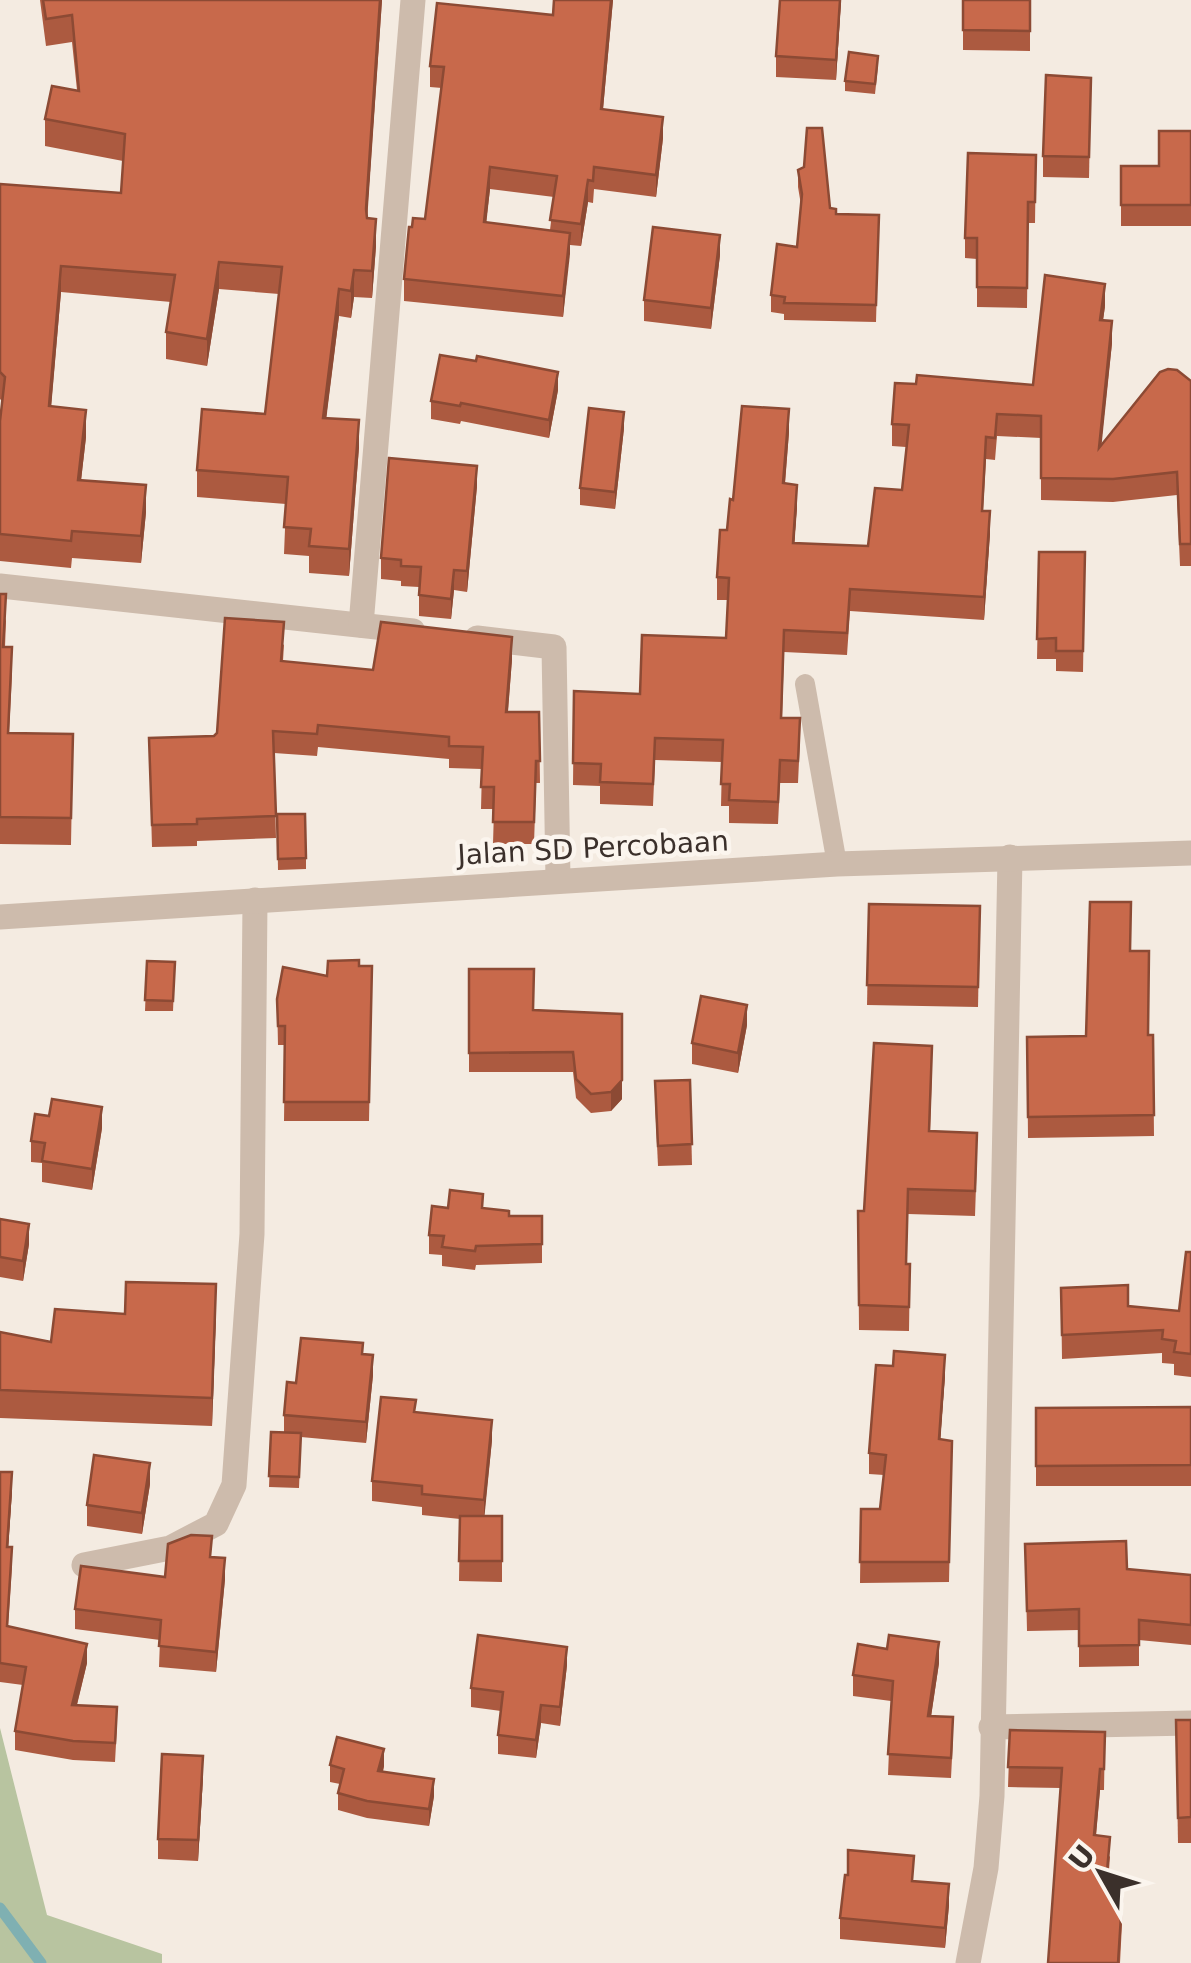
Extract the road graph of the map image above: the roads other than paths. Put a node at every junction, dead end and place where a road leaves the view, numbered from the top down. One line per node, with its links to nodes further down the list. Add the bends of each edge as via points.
1 (413, 0): 3 (street)
2 (0, 586): 3 (street)
3 (360, 625): 8 (street, via 554,646)
4 (804, 684): 7 (lane)
5 (1191, 853): 6 (street, Jalan SD Percobaan)
6 (1010, 857): 7 (street, Jalan SD Percobaan); 13 (street)
7 (837, 864): 8 (street, Jalan SD Percobaan)
8 (558, 880): 9 (street, Jalan SD Percobaan)
9 (256, 900): 10 (street, Jalan SD Percobaan); 11 (street, via 252,1234 234,1484 216,1524 170,1548)
10 (0, 917)
11 (84, 1564)
12 (1191, 1723): 13 (street)
13 (991, 1727): 14 (street, via 986,1868)
14 (968, 1963)

